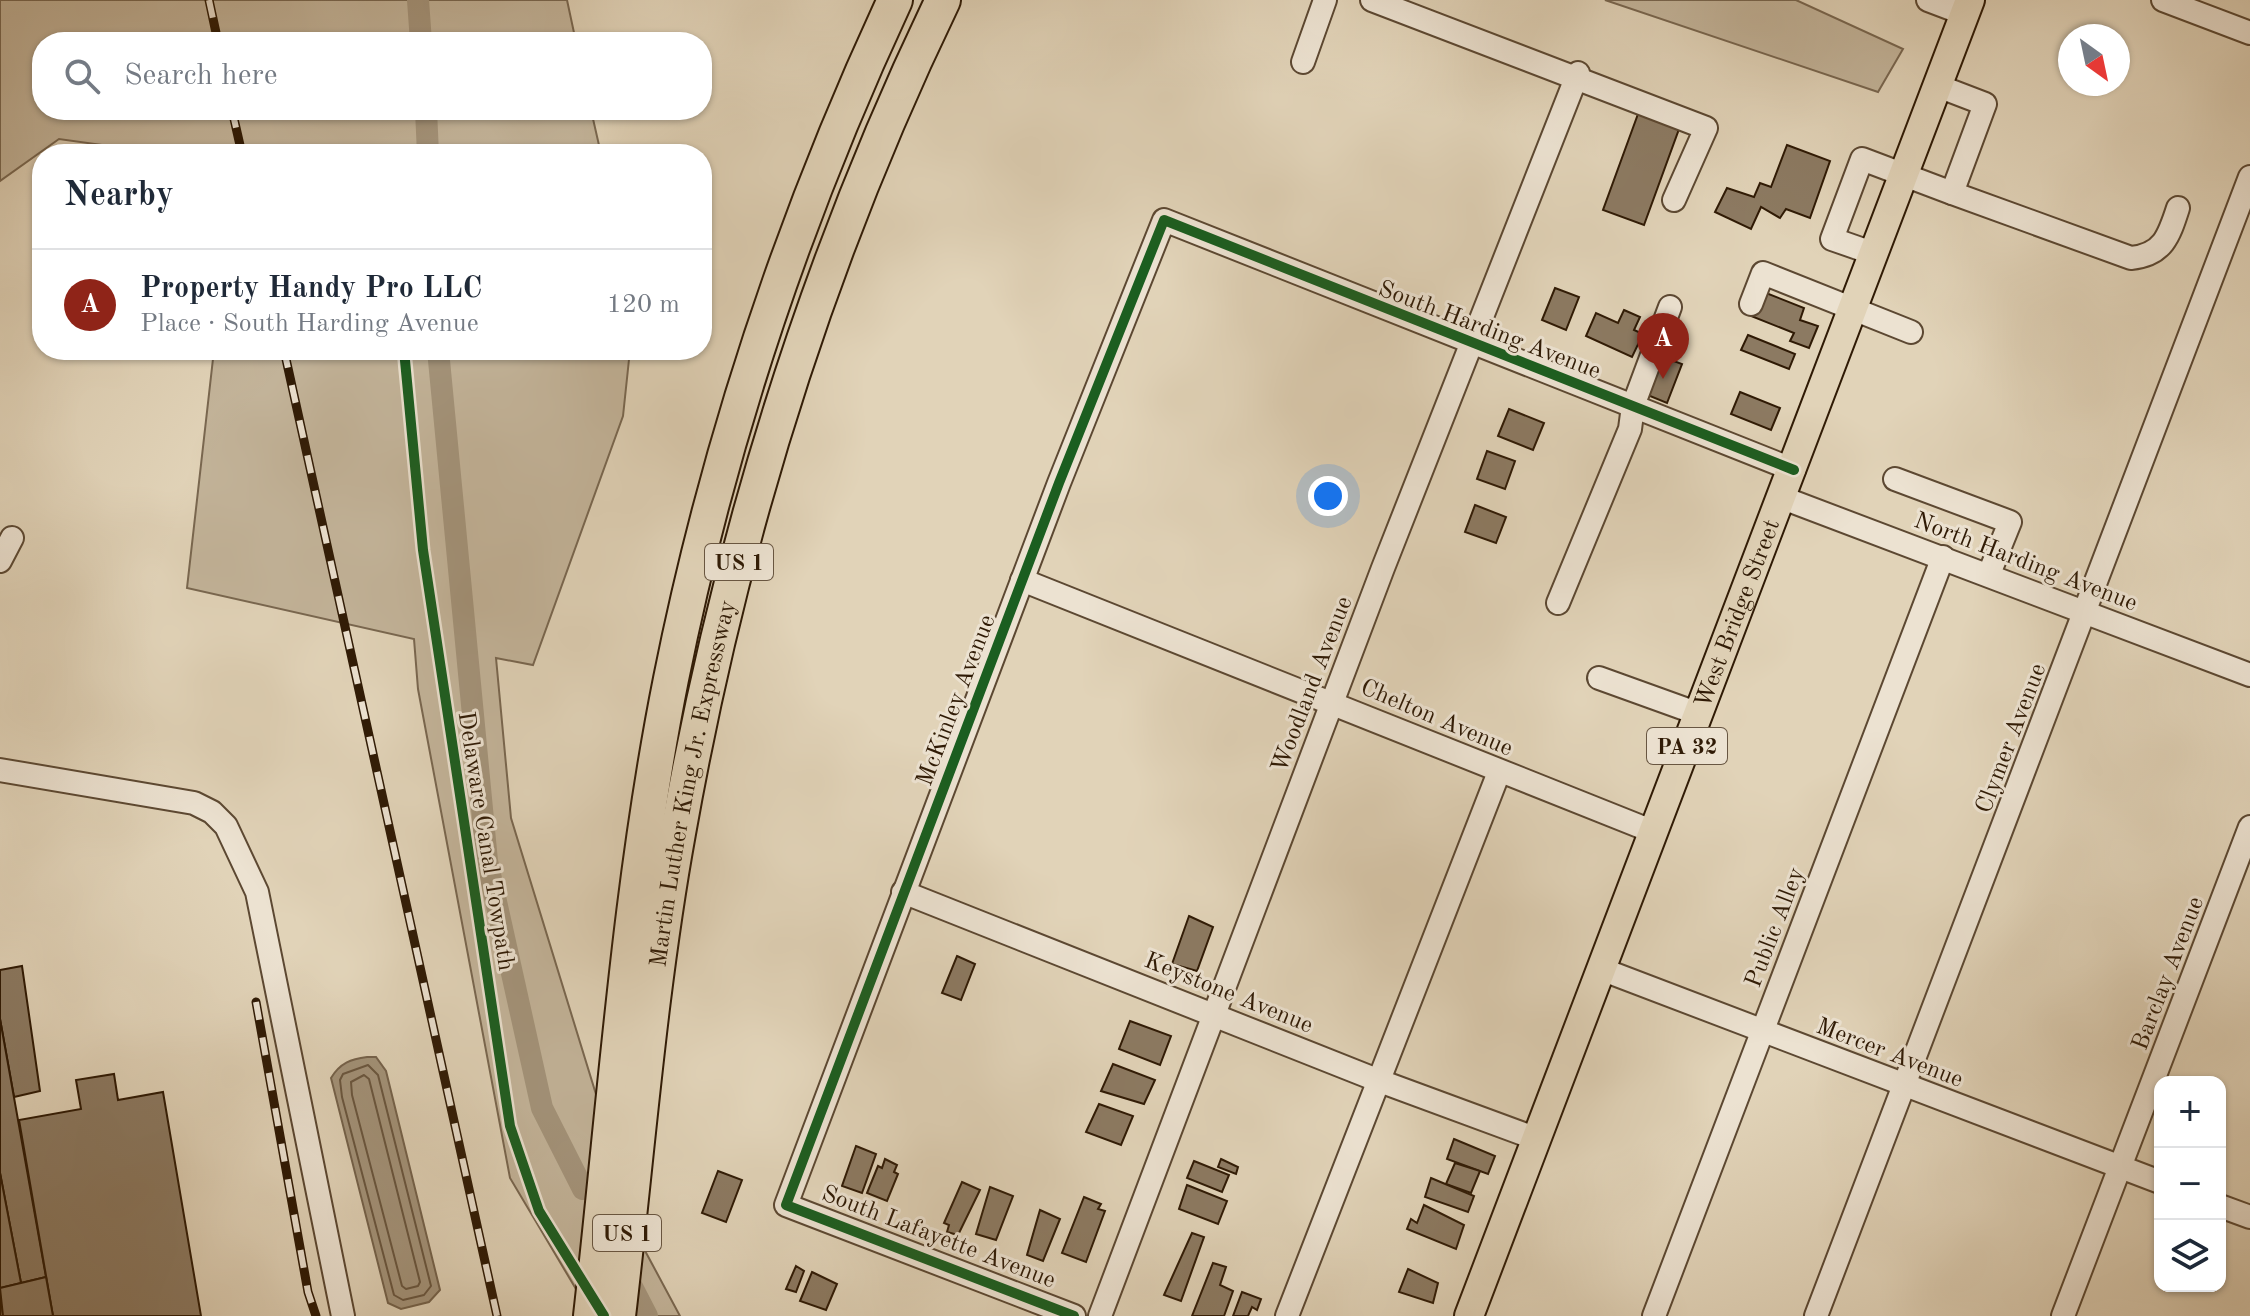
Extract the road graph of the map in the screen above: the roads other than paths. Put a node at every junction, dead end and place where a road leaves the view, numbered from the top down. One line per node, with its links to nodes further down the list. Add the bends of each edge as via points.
1 (895, 0): 50 (highway, Martin Luther King Jr. Expressway / US 1, via 790,253 742,394 703,536 649,814)
2 (943, 0): 50 (highway, Martin Luther King Jr. Expressway / US 1, via 830,268 743,546 678,834)
3 (1325, 0): 9 (street)
4 (1372, 0): 10 (street)
5 (1928, 0): 7 (street)
6 (2163, 0): 8 (street)
7 (1968, 7): 11 (main road, West Bridge Street / PA 32)
8 (2250, 33)
9 (1303, 62)
10 (1577, 76): 15 (street, via 1706,128); 23 (street, Woodland Avenue)
11 (1938, 86): 12 (main road, West Bridge Street / PA 32); 14 (street, via 1985,104)
12 (1905, 175): 14 (street); 18 (main road, West Bridge Street / PA 32); 18 (street, via 1862,159 1832,239)
13 (2250, 177): 34 (street, Clymer Avenue)
14 (1952, 193): 16 (street, via 2131,258 2160,250)
15 (1674, 200)
16 (2178, 208)
17 (1173, 223): 23 (street, South Harding Avenue); 32 (street, McKinley Avenue, via 1164,220)
18 (1875, 254): 21 (main road, West Bridge Street / PA 32)
19 (1751, 304): 21 (street, via 1763,273)
20 (1670, 307): 24 (street)
21 (1854, 309): 22 (street); 25 (main road, West Bridge Street / PA 32)
22 (1911, 332)
23 (1472, 343): 24 (street, South Harding Avenue); 37 (street, Woodland Avenue)
24 (1633, 406): 25 (street, South Harding Avenue); 33 (street, via 1630,429)
25 (1794, 470): 27 (main road, West Bridge Street / PA 32)
26 (1895, 479): 31 (street, via 2010,522)
27 (1783, 498): 29 (street, North Harding Avenue); 38 (main road, West Bridge Street / PA 32)
28 (12, 538): 30 (street)
29 (1943, 557): 31 (street, North Harding Avenue); 46 (street, Public Alley)
30 (0, 561)
31 (1989, 574): 34 (street, North Harding Avenue)
32 (1022, 580): 37 (street, Chelton Avenue); 43 (street, McKinley Avenue)
33 (1558, 603)
34 (2085, 611): 35 (street, North Harding Avenue); 48 (street, Clymer Avenue)
35 (2250, 675)
36 (1599, 678): 38 (street)
37 (1332, 702): 40 (street, Chelton Avenue); 45 (street, Woodland Avenue)
38 (1699, 714): 42 (main road, West Bridge Street / PA 32)
39 (0, 770): 56 (street, via 194,803 226,826 257,892)
40 (1499, 772): 42 (street, Chelton Avenue); 47 (street)
41 (2250, 827): 51 (street, Barclay Avenue)
42 (1654, 832): 44 (main road, West Bridge Street / PA 32)
43 (903, 892): 45 (street, Keystone Avenue); 53 (street, McKinley Avenue)
44 (1601, 969): 46 (street, Mercer Avenue); 49 (main road, West Bridge Street / PA 32)
45 (1214, 1013): 47 (street, Keystone Avenue); 60 (street, Woodland Avenue)
46 (1762, 1031): 48 (street, Mercer Avenue); 63 (street, Public Alley)
47 (1377, 1080): 49 (street, Keystone Avenue); 61 (street)
48 (1903, 1085): 51 (street, Mercer Avenue); 64 (street, Clymer Avenue)
49 (1537, 1139): 62 (main road, West Bridge Street / PA 32)
50 (624, 1149): 57 (highway, Martin Luther King Jr. Expressway / US 1); 58 (highway, Martin Luther King Jr. Expressway / US 1)
51 (2120, 1167): 52 (street, Mercer Avenue); 65 (street, Barclay Avenue)
52 (2154, 1180)
53 (786, 1205): 59 (street, South Lafayette Avenue)
54 (2226, 1208): 55 (street)
55 (2250, 1217)
56 (343, 1316)
57 (591, 1316)
58 (618, 1316)
59 (1074, 1316)
60 (1100, 1316)
61 (1287, 1316)
62 (1469, 1316)
63 (1654, 1316)
64 (1816, 1316)
65 (2063, 1316)

